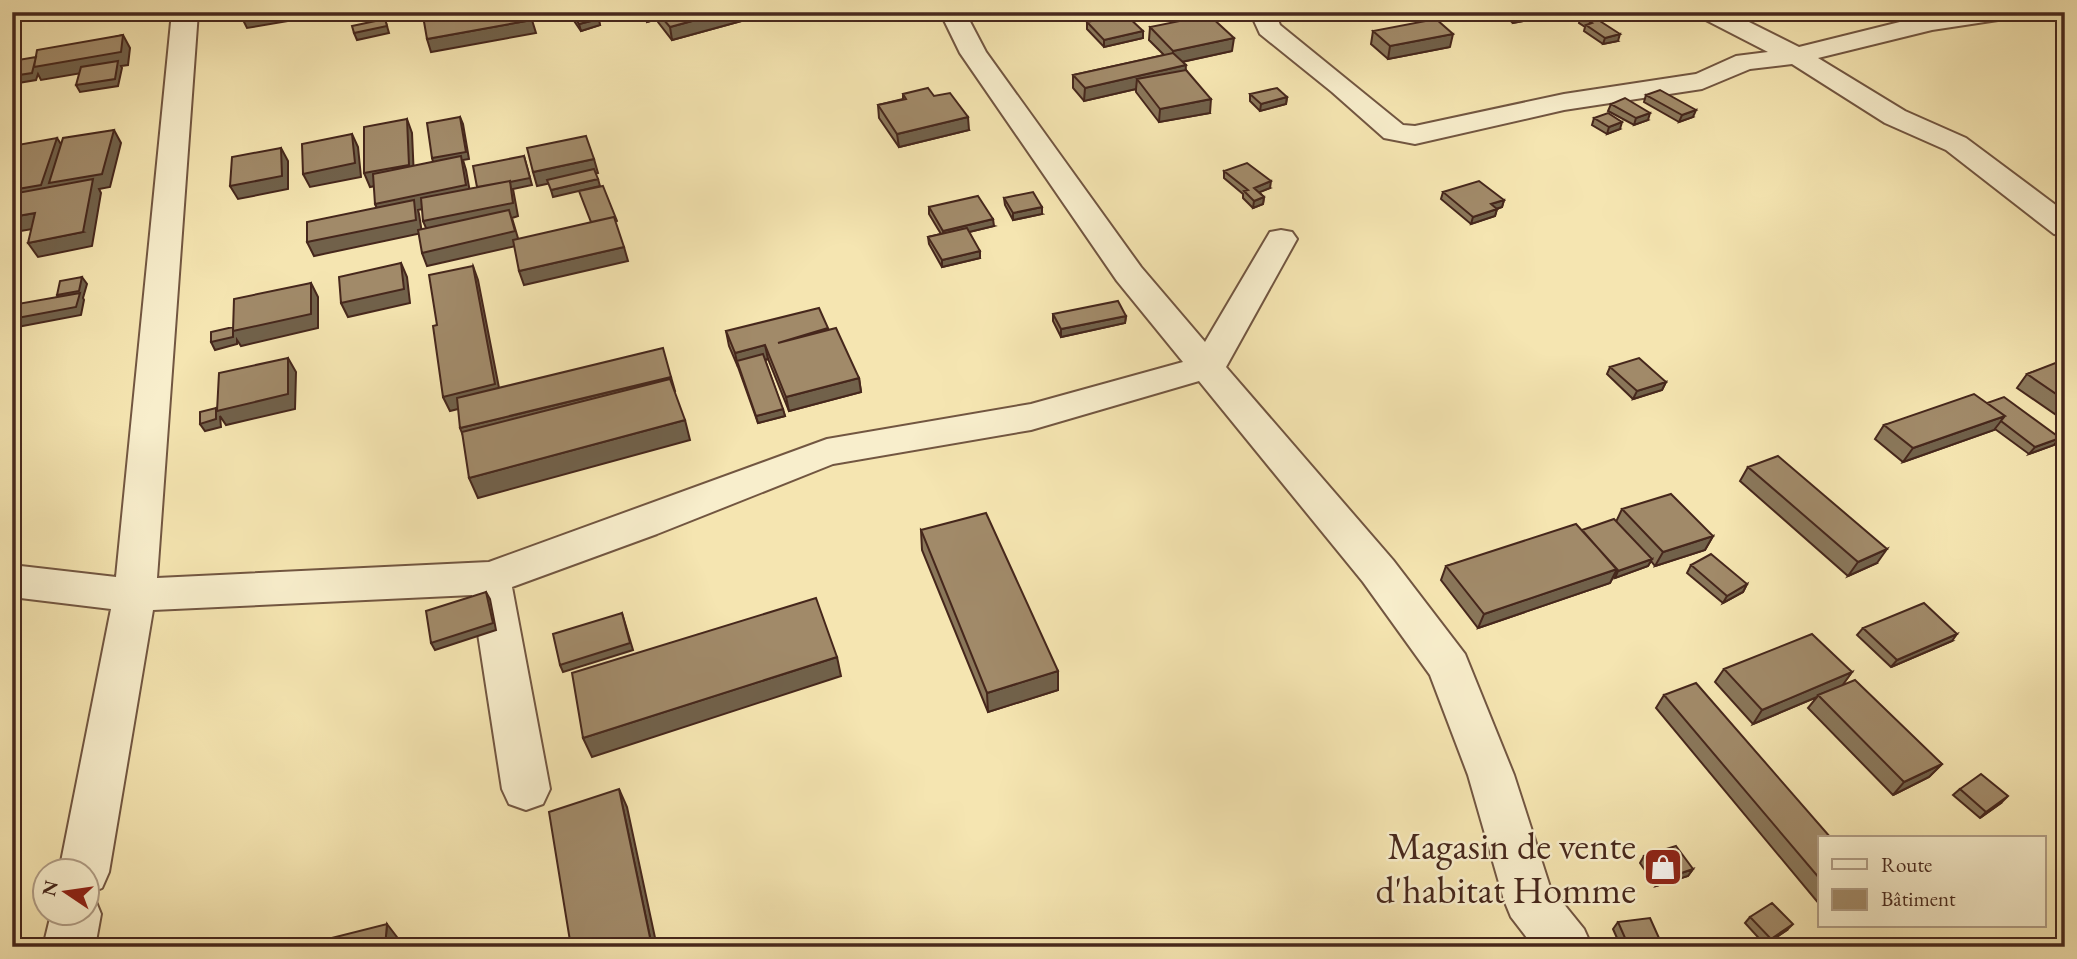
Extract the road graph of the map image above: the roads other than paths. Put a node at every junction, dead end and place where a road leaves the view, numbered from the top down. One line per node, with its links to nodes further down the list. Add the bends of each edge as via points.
1 (185, 12): 12 (street)
2 (952, 12): 9 (street, via 973,54 1129,274)
3 (1262, 12): 6 (street, via 1269,29 1394,132 1415,135 1564,102 1702,80 1745,62)
4 (1709, 12): 6 (street)
5 (1998, 12): 6 (street, via 1932,22)
6 (1797, 56): 7 (street, via 1852,93 1975,156)
7 (2065, 227)
8 (1281, 239): 9 (street)
9 (1209, 366): 10 (street, via 1031,417 827,452); 17 (street, via 1378,571 1449,667 1491,775 1529,900)
10 (489, 578): 12 (street); 13 (street)
11 (12, 581): 12 (street)
12 (135, 595): 14 (street)
13 (526, 789)
14 (86, 858)
15 (73, 928): 16 (street)
16 (69, 947)
17 (1566, 947)

